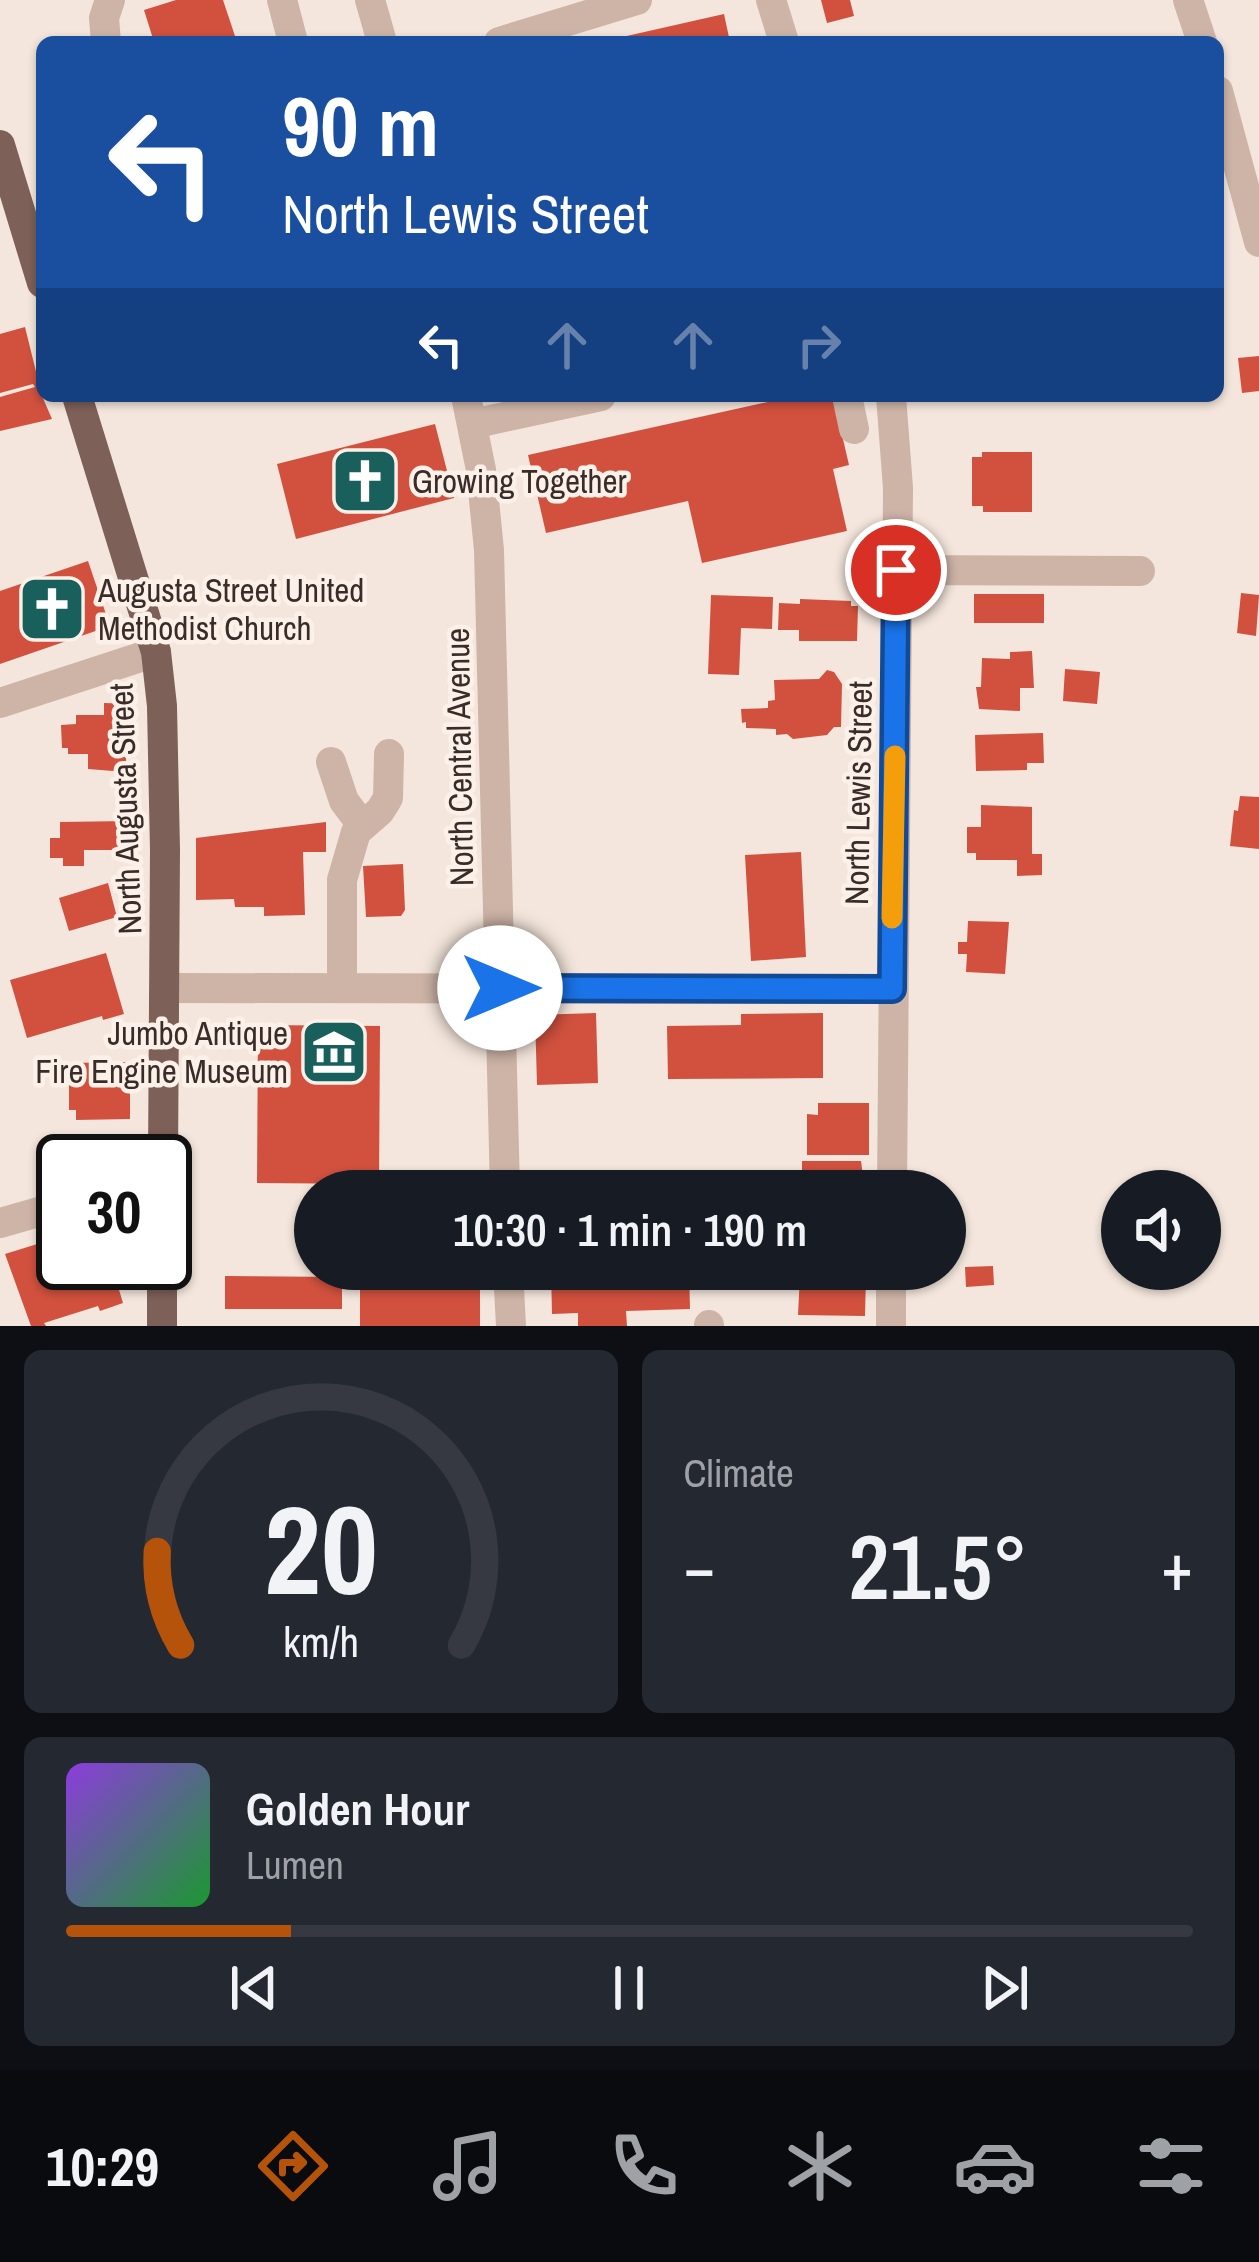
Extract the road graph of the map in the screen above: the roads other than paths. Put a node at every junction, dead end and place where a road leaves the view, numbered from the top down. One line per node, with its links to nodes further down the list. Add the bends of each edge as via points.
1 (110, 0): 7 (street)
2 (282, 0): 8 (street)
3 (370, 0): 9 (street)
4 (638, 0): 10 (street)
5 (771, 0): 11 (street)
6 (1188, 0): 12 (street)
7 (106, 36)
8 (291, 36)
9 (380, 36)
10 (519, 36)
11 (782, 36)
12 (1200, 36)
13 (1224, 113): 16 (street)
14 (0, 146): 15 (main road)
15 (7, 193): 17 (main road)
16 (1259, 242)
17 (36, 256)
18 (79, 402): 26 (main road, North Augusta Street)
19 (848, 402): 23 (street)
20 (892, 402): 24 (street, North Lewis Street)
21 (518, 405): 22 (street)
22 (469, 410): 33 (street, North Central Avenue, via 490,550)
23 (854, 429)
24 (896, 570): 25 (street); 34 (street, North Lewis Street)
25 (1140, 571)
26 (157, 652): 27 (street); 31 (main road, North Augusta Street)
27 (0, 703)
28 (389, 754): 30 (street, via 388,797)
29 (331, 762): 30 (street)
30 (362, 825): 32 (street, via 342,880)
31 (165, 988): 32 (street); 35 (main road, North Augusta Street)
32 (341, 988): 33 (street)
33 (500, 988): 34 (street); 36 (street, North Central Avenue)
34 (892, 989): 37 (street, North Lewis Street)
35 (163, 1134)
36 (504, 1170)
37 (892, 1170)
38 (36, 1213): 39 (street)
39 (0, 1223)
40 (162, 1290): 43 (main road)
41 (509, 1290): 44 (street)
42 (892, 1290): 45 (street)
43 (162, 1326)
44 (511, 1326)
45 (891, 1326)

